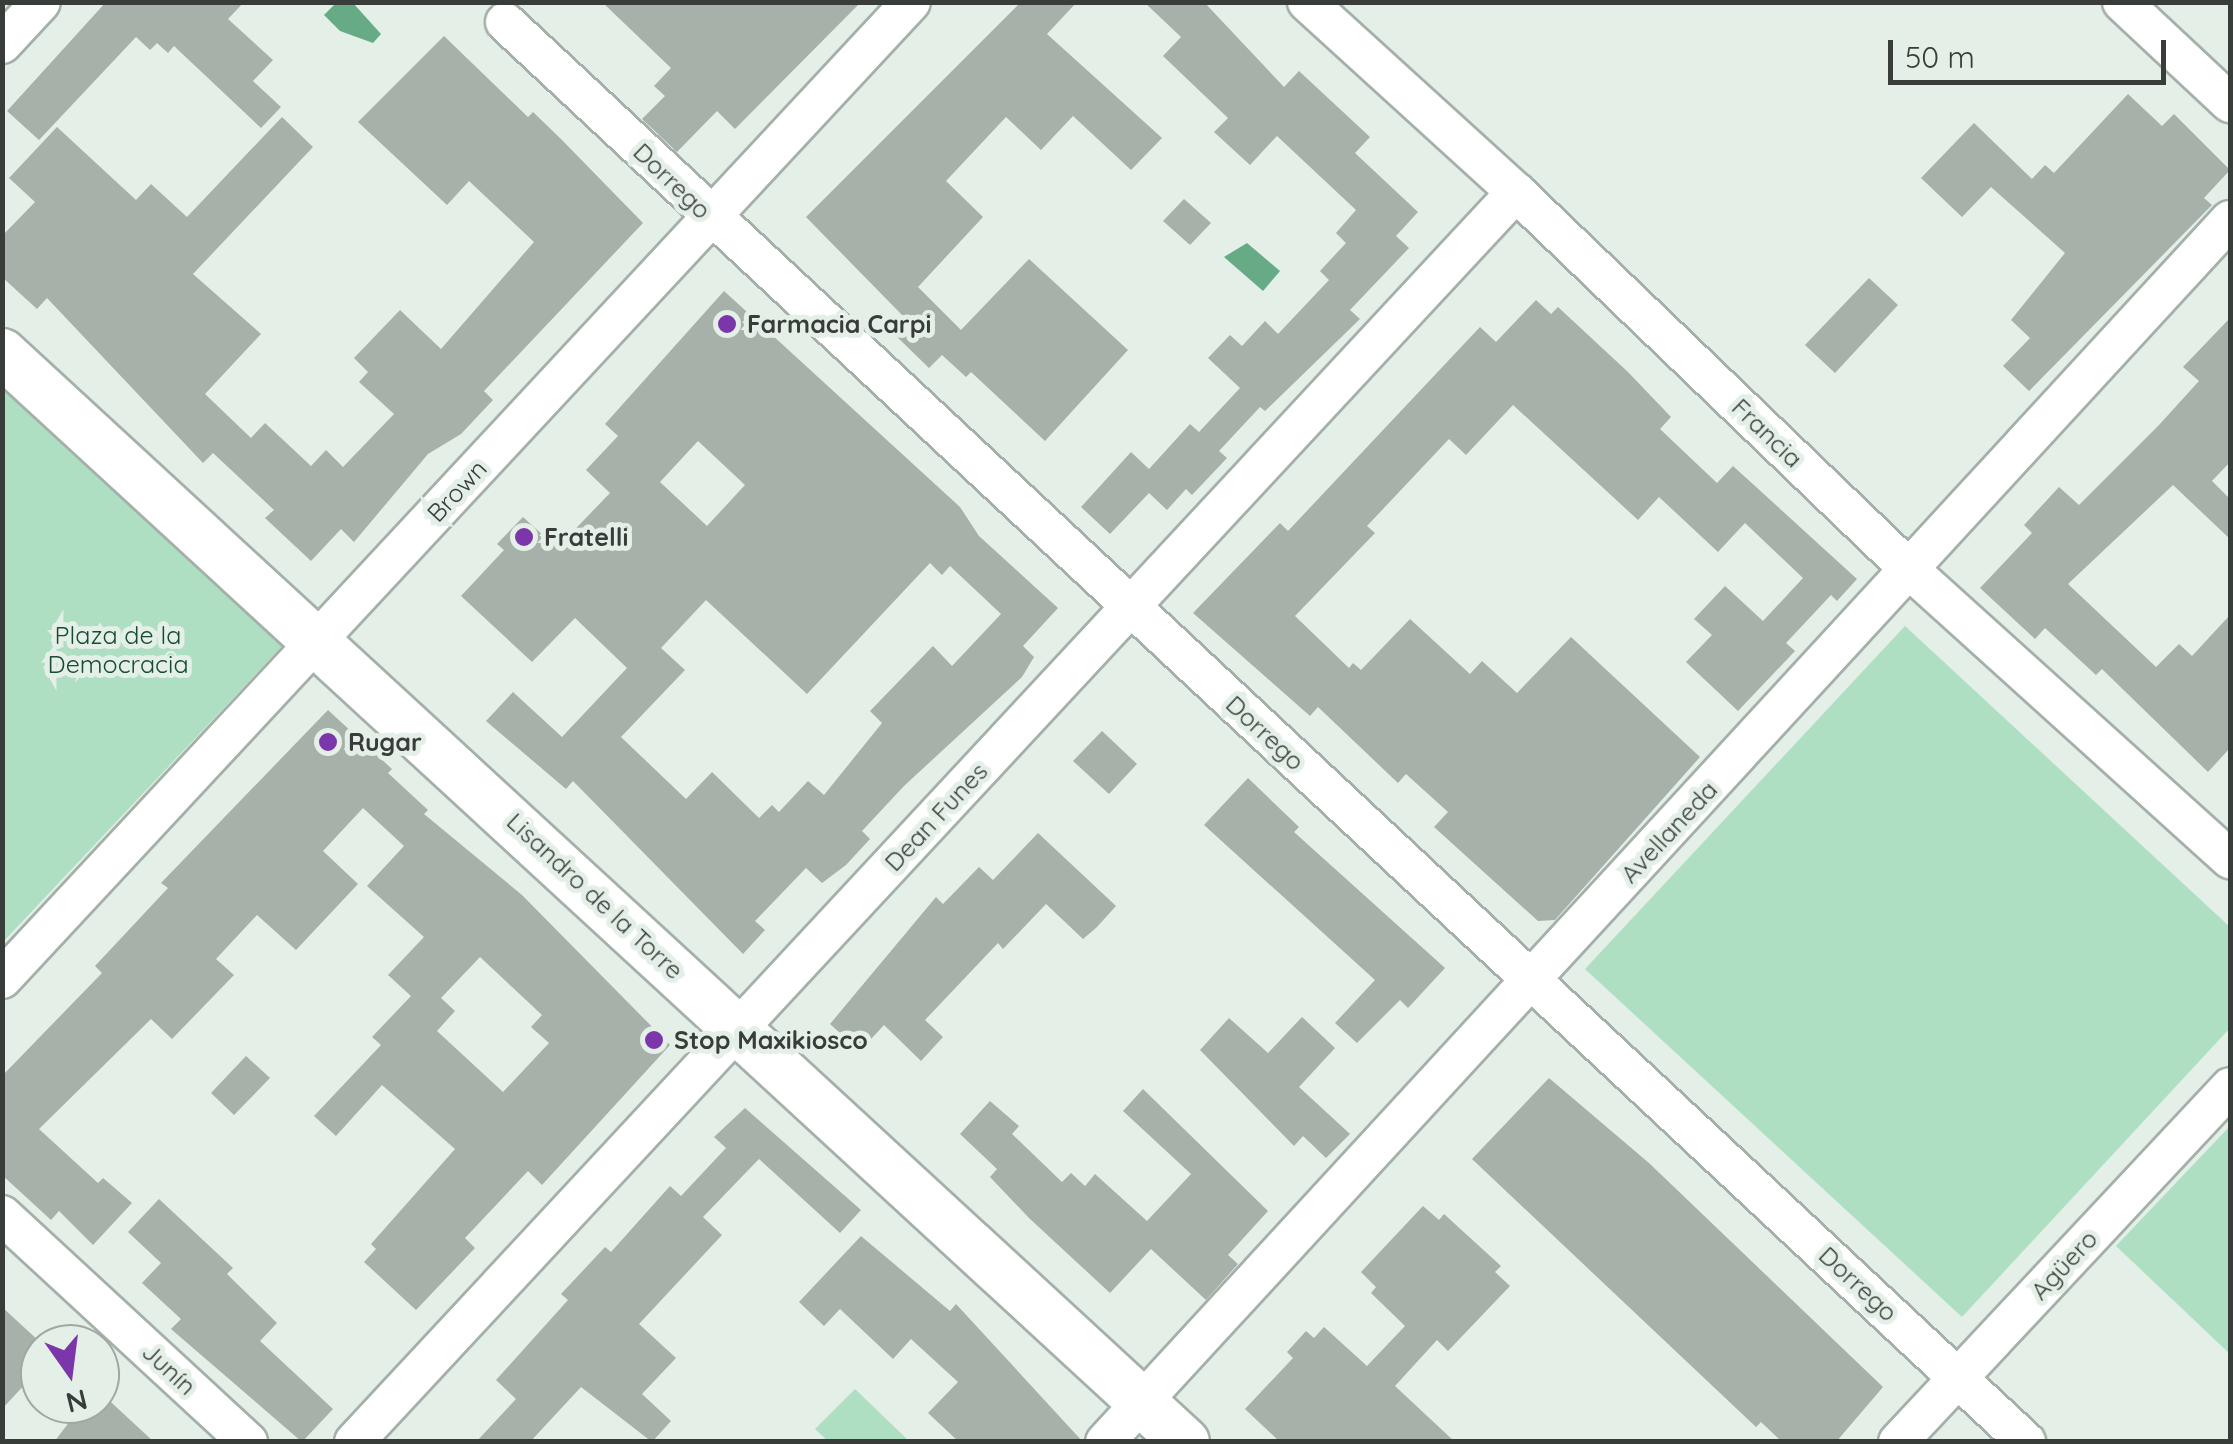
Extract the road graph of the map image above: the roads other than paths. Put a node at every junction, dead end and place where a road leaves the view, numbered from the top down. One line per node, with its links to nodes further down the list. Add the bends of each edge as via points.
1 (41, 2): 6 (street)
2 (911, 2): 9 (street, Brown)
3 (1306, 2): 8 (street, Francia)
4 (2122, 2): 7 (street)
5 (505, 22): 9 (street, Dorrego)
6 (2, 44)
7 (2230, 103)
8 (1516, 192): 12 (street, Francia); 13 (street, Dean Funes)
9 (711, 218): 13 (street, Dorrego); 14 (street, Brown)
10 (2230, 220): 12 (street, Avellaneda)
11 (2, 353): 14 (main road, Lisandro de la Torre)
12 (1911, 572): 15 (street, Francia); 17 (street, Avellaneda)
13 (1130, 608): 17 (street, Dorrego); 18 (street, Dean Funes)
14 (318, 639): 16 (street, Brown); 18 (main road, Lisandro de la Torre)
15 (2230, 859)
16 (2, 979)
17 (1532, 981): 21 (street, Dorrego); 22 (street, Avellaneda)
18 (739, 1028): 22 (main road, Lisandro de la Torre); 24 (street, Dean Funes)
19 (2230, 1088): 21 (street, Agüero)
20 (2, 1215): 23 (street, Junín)
21 (1958, 1378): 27 (street, Agüero); 28 (street, Dorrego)
22 (1142, 1402): 25 (street, Avellaneda); 26 (main road, Lisandro de la Torre)
23 (248, 1442)
24 (354, 1442)
25 (1105, 1442)
26 (1185, 1442)
27 (1898, 1442)
28 (2026, 1442)

